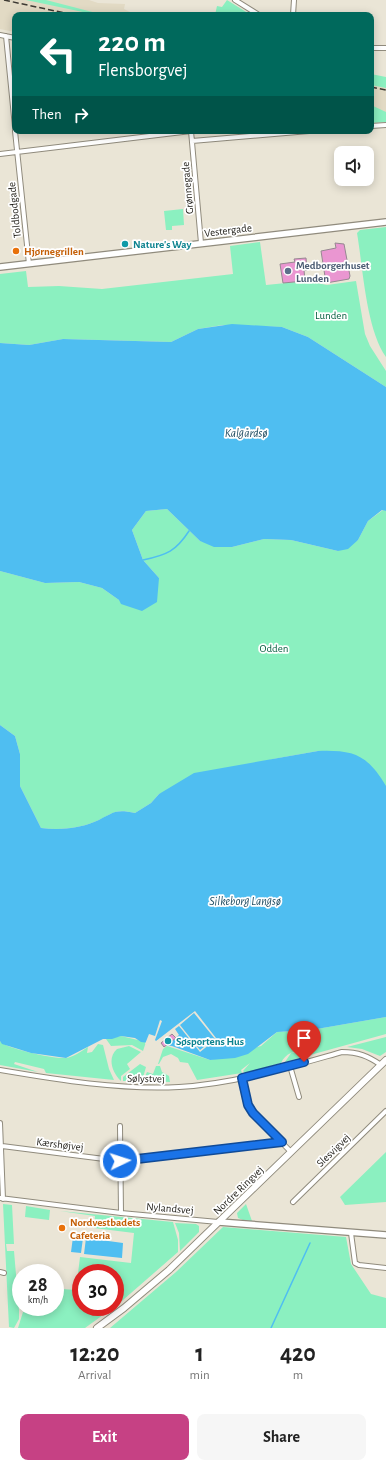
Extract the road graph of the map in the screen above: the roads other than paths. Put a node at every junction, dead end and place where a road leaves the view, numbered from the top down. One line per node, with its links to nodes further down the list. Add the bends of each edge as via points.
1 (235, 0): 3 (street)
2 (294, 0): 4 (street)
3 (254, 12)
4 (293, 12)
5 (0, 35): 6 (street)
6 (6, 36): 7 (street); 10 (street)
7 (12, 37)
8 (374, 48): 9 (street)
9 (386, 48)
10 (12, 97)
11 (386, 124): 12 (street)
12 (374, 126)
13 (15, 134): 18 (street, Toldbodgade)
14 (166, 134): 18 (street)
15 (191, 134): 17 (street, Grønnegade)
16 (274, 134): 17 (street)
17 (192, 141): 21 (street, Grønnegade)
18 (17, 152): 19 (street); 22 (street, Toldbodgade)
19 (0, 154)
20 (386, 222): 21 (street, Vestergade)
21 (201, 243): 22 (street, Vestergade)
22 (29, 264): 23 (street, Vestergade)
23 (0, 267)
24 (386, 1060): 25 (main road, Nordre Ringvej)
25 (381, 1065): 26 (street, Sølystvej, via 370,1057 342,1052); 35 (main road, Nordre Ringvej)
26 (290, 1066): 28 (street, Sølystvej); 29 (street)
27 (0, 1070): 28 (street, Sølystvej, via 71,1082 120,1086 178,1087)
28 (242, 1078): 33 (street, via 248,1105)
29 (299, 1097)
30 (386, 1111): 38 (street, Slesvigvej)
31 (0, 1124): 34 (street)
32 (120, 1126): 36 (street)
33 (282, 1142): 35 (street); 36 (street, Kærshøjvej)
34 (2, 1146): 36 (street, Kærshøjvej); 37 (street)
35 (291, 1152): 40 (main road, Nordre Ringvej)
36 (120, 1161): 39 (street)
37 (2, 1199): 39 (street, Nylandsvej)
38 (293, 1202)
39 (121, 1214): 40 (street, Nylandsvej)
40 (219, 1222): 41 (street, Nylandsvej); 44 (main road, Nordre Ringvej, via 155,1283)
41 (351, 1233): 42 (street, Nylandsvej); 43 (street, via 355,1263)
42 (386, 1236)
43 (386, 1268)
44 (97, 1328)

